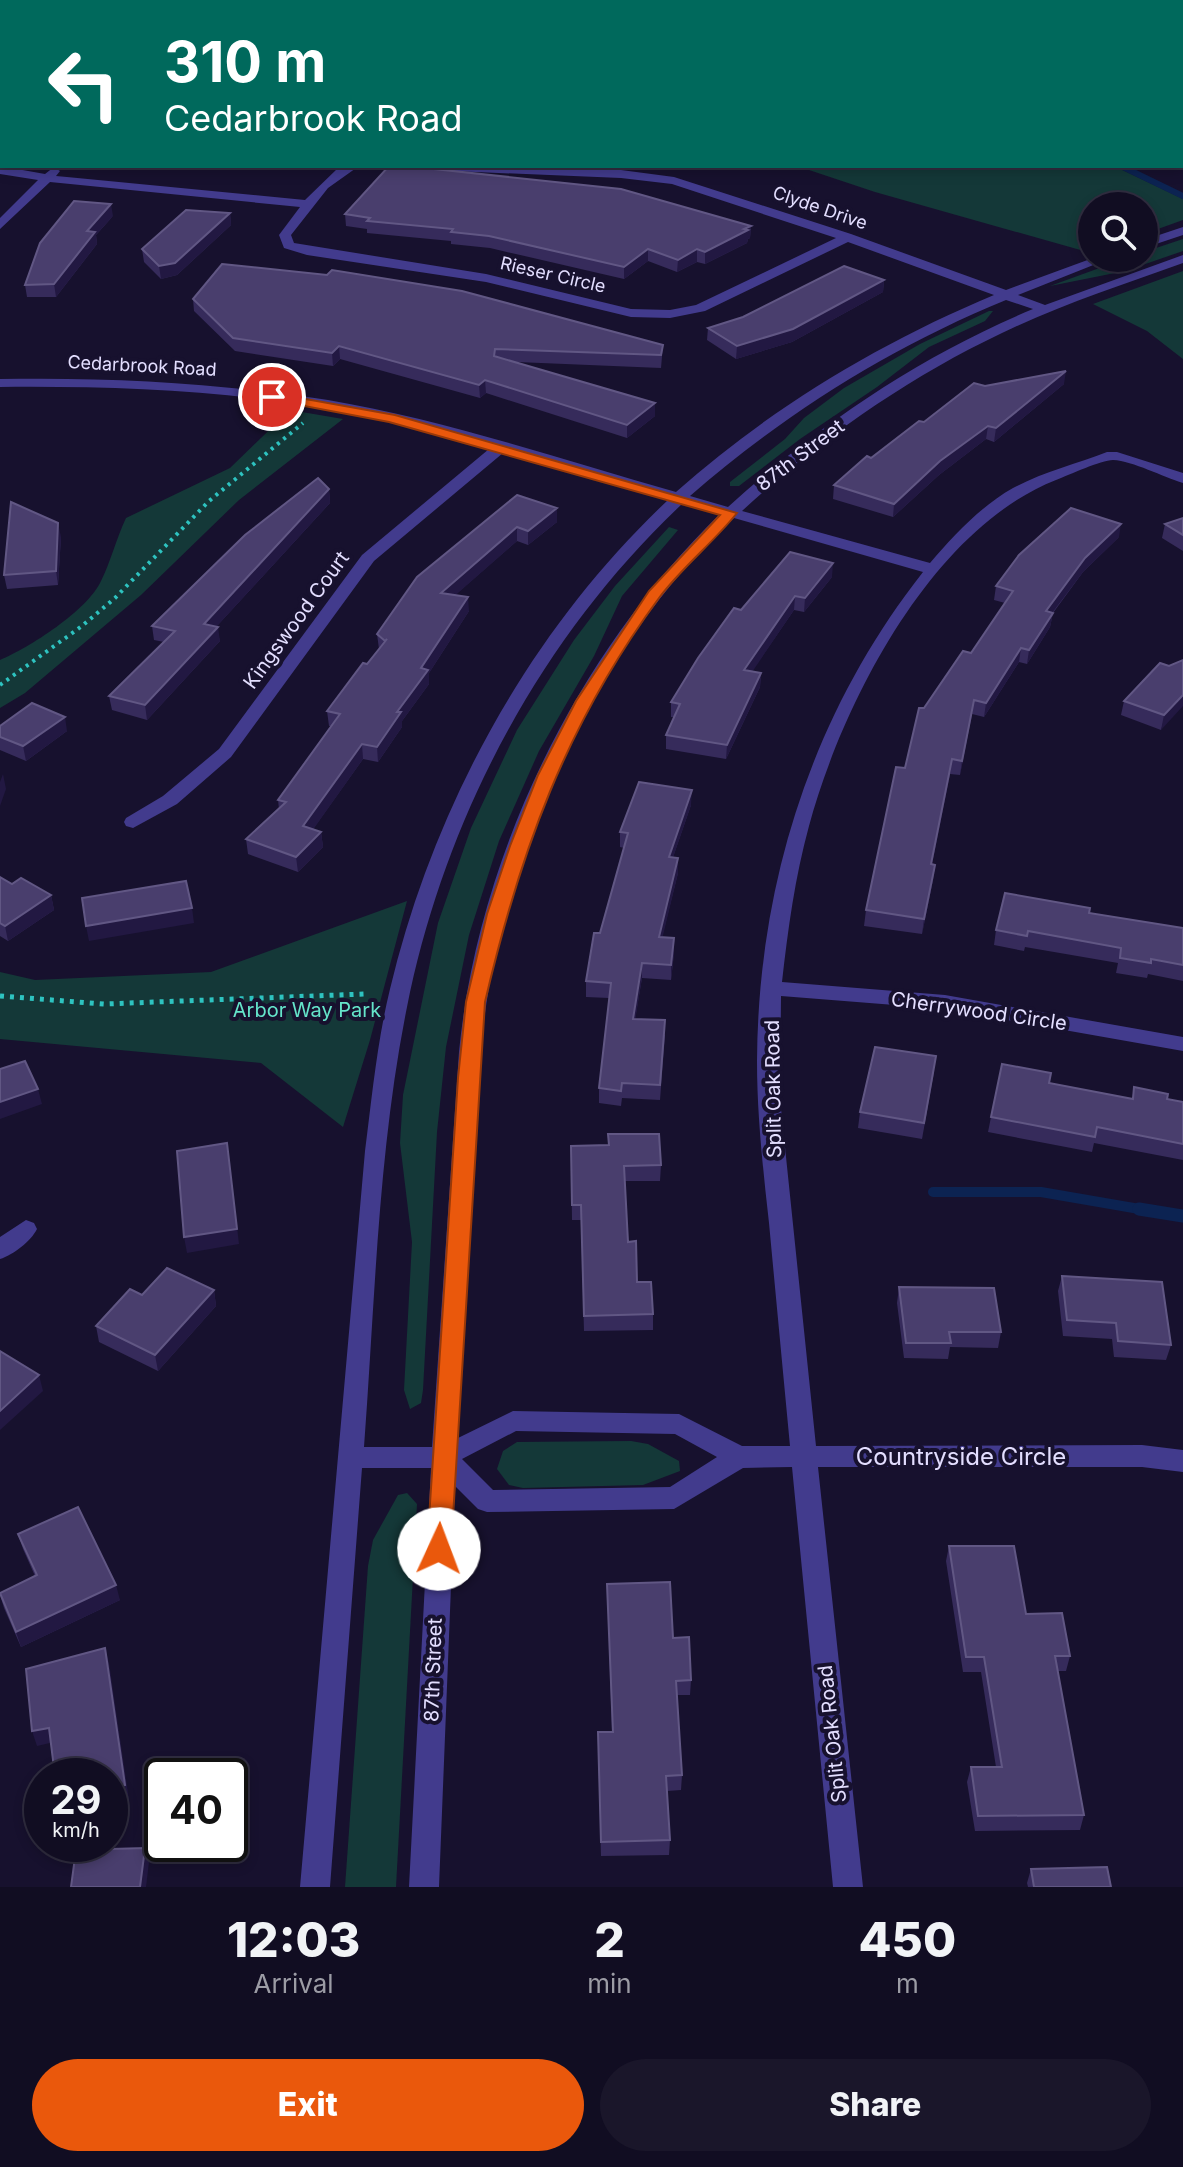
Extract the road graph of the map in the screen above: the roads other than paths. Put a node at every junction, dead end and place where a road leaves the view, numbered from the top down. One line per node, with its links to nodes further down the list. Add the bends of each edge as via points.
1 (57, 168): 5 (street)
2 (348, 168): 6 (street, via 335,173)
3 (480, 168): 9 (street, Clyde Drive, via 674,181)
4 (0, 170): 5 (street)
5 (46, 177): 6 (street); 7 (street)
6 (310, 204): 9 (street, Rieser Circle, via 285,235 296,249 486,278 641,313 700,308)
7 (0, 225)
8 (1183, 231): 10 (street)
9 (847, 237): 13 (street, Clyde Drive)
10 (1158, 239)
11 (1183, 259): 14 (street, 87th Street)
12 (1078, 268): 13 (street, 87th Street)
13 (1008, 293): 14 (street, Clyde Drive); 18 (street, 87th Street, via 869,361 795,407)
14 (1047, 310): 19 (street, 87th Street, via 976,340 914,375 842,423)
15 (0, 383): 16 (street, Cedarbrook Road, via 124,383 243,392 391,418)
16 (500, 448): 18 (street, Cedarbrook Road); 21 (street, Kingswood Court, via 368,558 225,753 170,800)
17 (1183, 478): 20 (street, Split Oak Road, via 1112,455 1008,498)
18 (679, 498): 19 (street, Cedarbrook Road); 29 (street, 87th Street, via 605,576 528,678 473,781 426,898 401,986 386,1073)
19 (730, 513): 20 (street, Cedarbrook Road); 26 (street, 87th Street, via 654,594 584,701 546,775 496,914 475,1002)
20 (932, 569): 22 (street, Split Oak Road, via 866,664 831,731 809,789 780,905)
21 (133, 822)
22 (773, 988): 23 (street, Cherrywood Circle, via 945,1002); 28 (street, Split Oak Road, via 768,1046 773,1154)
23 (1183, 1044)
24 (26, 1229): 25 (street)
25 (0, 1250)
26 (443, 1457): 27 (street, Countryside Circle, via 513,1421 679,1424); 27 (street, via 487,1501 674,1498); 29 (street, Countryside Circle); 32 (street, 87th Street)
27 (739, 1457): 28 (street, Countryside Circle)
28 (804, 1457): 30 (street, Countryside Circle, via 1142,1456); 33 (street, Split Oak Road)
29 (351, 1458): 31 (street, 87th Street)
30 (1183, 1461)
31 (315, 1887)
32 (424, 1887)
33 (848, 1887)

